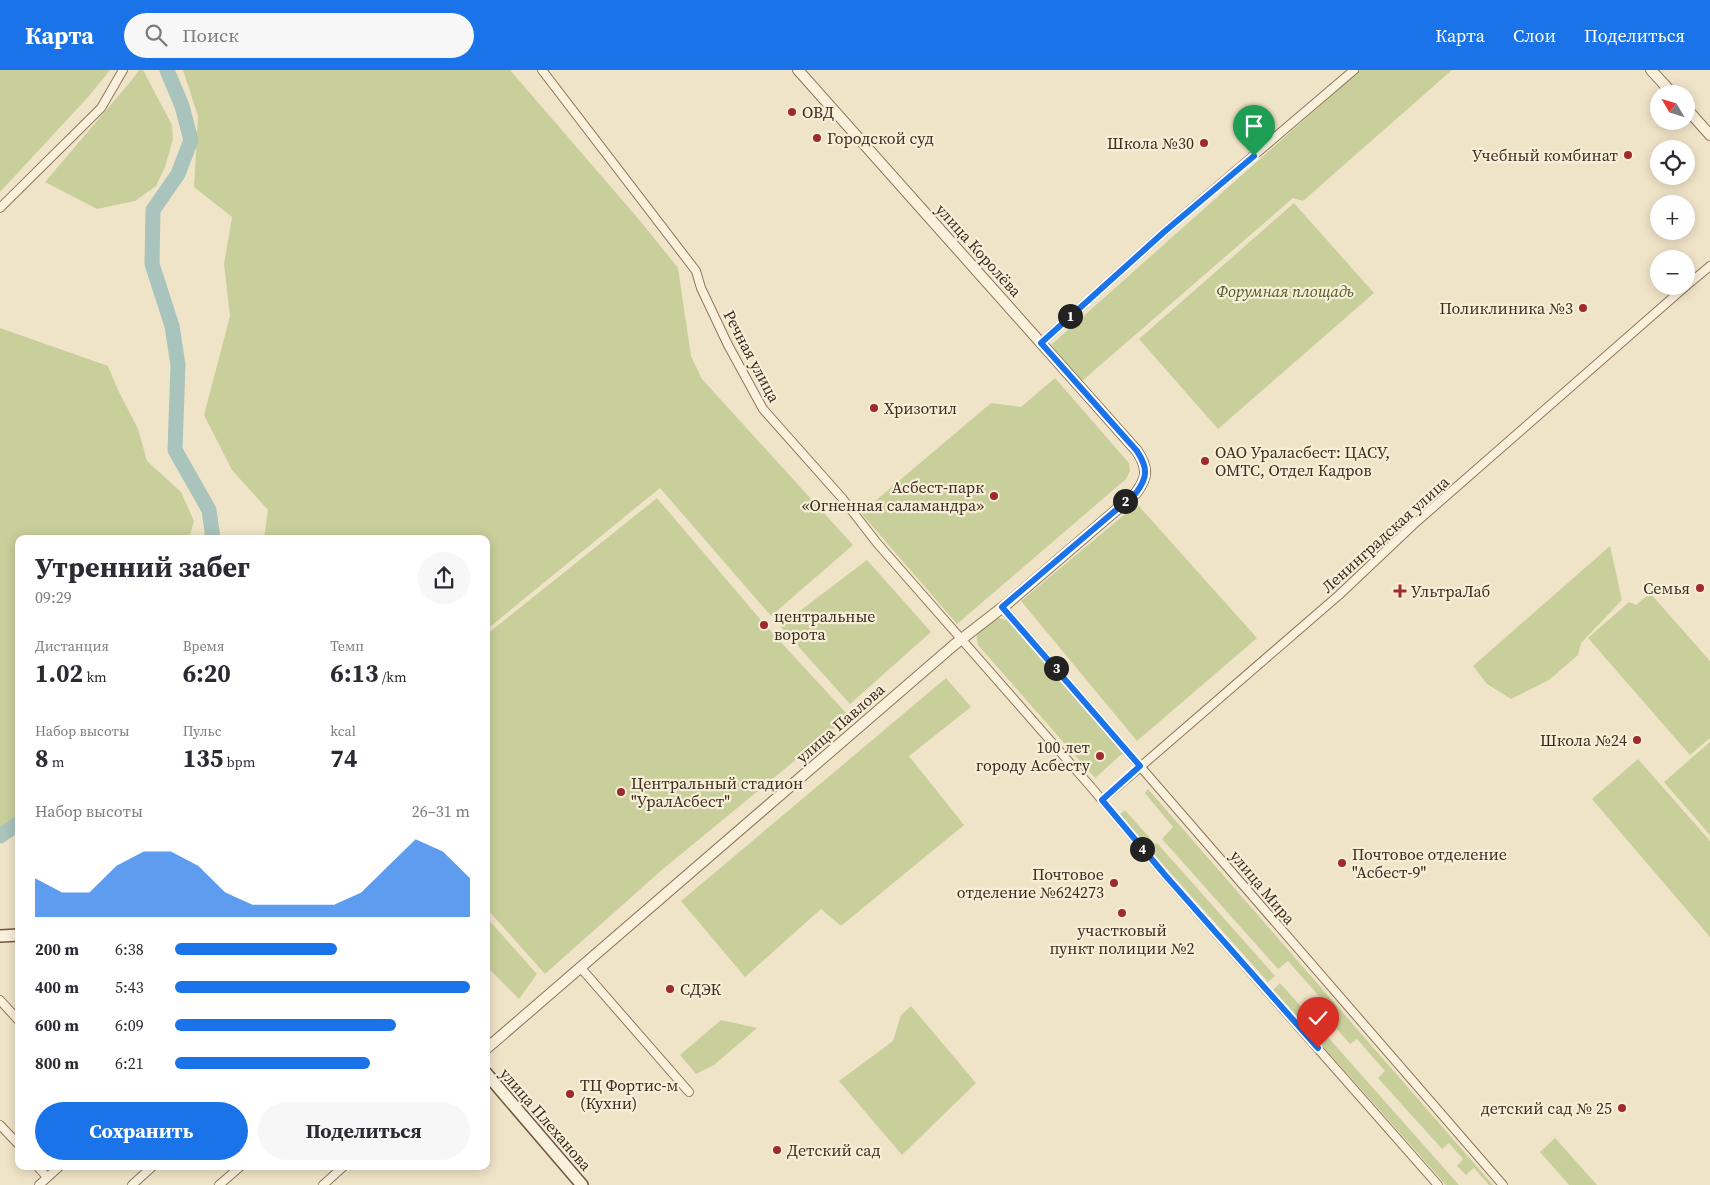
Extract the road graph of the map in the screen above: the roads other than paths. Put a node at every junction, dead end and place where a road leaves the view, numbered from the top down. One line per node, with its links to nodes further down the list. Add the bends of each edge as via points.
1 (123, 70): 9 (street, via 101,108)
2 (542, 70): 16 (street, Речная улица, via 696,271 728,346 763,409)
3 (798, 70): 13 (street, улица Королёва)
4 (1354, 70): 13 (street, via 1164,232)
5 (1651, 70): 6 (street)
6 (1665, 85)
7 (1695, 118): 8 (street)
8 (1710, 135)
9 (0, 208)
10 (1710, 266): 11 (street, Ленинградская улица)
11 (1695, 278)
12 (1676, 295): 17 (street, Ленинградская улица, via 1413,525 1339,595)
13 (1041, 343): 14 (street, улица Королёва)
14 (1137, 451): 15 (street, улица Павлова, via 1145,472 1144,482 1136,493)
15 (1002, 607): 16 (street, улица Павлова); 17 (street, улица Мира)
16 (962, 638): 18 (street); 21 (street, улица Павлова)
17 (1140, 766): 18 (street, Ленинградская улица); 41 (street, улица Мира)
18 (1102, 800): 40 (street)
19 (0, 936): 20 (main road)
20 (15, 936)
21 (580, 966): 24 (street, улица Павлова); 26 (street)
22 (0, 1000): 23 (street)
23 (15, 1017)
24 (490, 1045)
25 (490, 1079): 39 (main road, улица Плеханова)
26 (689, 1092)
27 (0, 1124): 28 (street)
28 (15, 1141)
29 (41, 1170): 34 (street)
30 (55, 1170): 34 (street)
31 (149, 1170): 37 (street)
32 (236, 1170): 38 (street)
33 (340, 1170): 35 (street)
34 (47, 1177): 36 (street)
35 (329, 1183)
36 (39, 1185)
37 (132, 1185)
38 (219, 1185)
39 (581, 1185)
40 (1438, 1185)
41 (1503, 1185)

